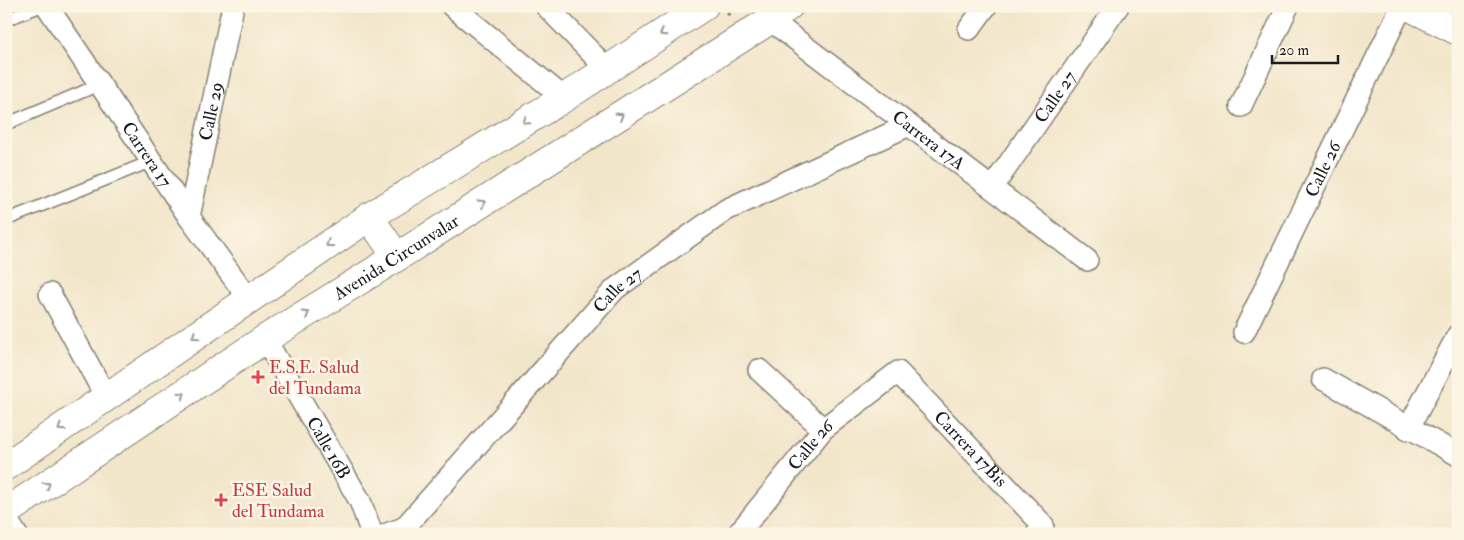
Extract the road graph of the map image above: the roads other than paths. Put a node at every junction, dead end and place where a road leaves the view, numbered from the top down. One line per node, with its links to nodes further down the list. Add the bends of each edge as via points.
1 (41, 6): 13 (lane)
2 (47, 6): 17 (street, Carrera 17)
3 (233, 6): 24 (street, Calle 29)
4 (452, 6): 18 (street)
5 (546, 6): 16 (street)
6 (704, 6): 16 (main road, one-way to 16)
7 (986, 6): 14 (street)
8 (1118, 6): 23 (street, Calle 27)
9 (1288, 6): 19 (street)
10 (1402, 6): 31 (street, Calle 26)
11 (1408, 6): 15 (main road)
12 (780, 13): 21 (street, Carrera 17A); 27 (main road, Avenida Circunvalar, one-way to 12)
13 (6, 20)
14 (969, 29)
15 (1458, 31)
16 (608, 70): 18 (main road)
17 (101, 84): 20 (lane); 22 (street, Carrera 17)
18 (564, 98): 25 (main road, one-way to 25)
19 (1241, 106)
20 (6, 124)
21 (909, 125): 23 (street, Carrera 17A); 47 (street, Calle 27, via 726,210 615,289 404,528)
22 (152, 161): 24 (street, Carrera 17); 26 (lane)
23 (992, 188): 28 (street, Carrera 17A)
24 (189, 217): 30 (street, Carrera 17)
25 (369, 217): 27 (main road); 30 (main road, one-way to 30)
26 (6, 220)
27 (397, 257): 33 (main road, Avenida Circunvalar, one-way to 27)
28 (1087, 260)
29 (50, 294): 38 (street)
30 (249, 299): 38 (main road, one-way to 38)
31 (1244, 332)
32 (1458, 335): 34 (street)
33 (265, 339): 43 (main road, Avenida Circunvalar, one-way to 33); 46 (street, Calle 16B, via 360,501)
34 (1452, 361): 40 (street)
35 (759, 370): 39 (street)
36 (898, 372): 39 (street, Calle 26); 44 (street, Carrera 17Bis)
37 (1323, 379): 40 (street)
38 (106, 397): 42 (main road, one-way to 42)
39 (824, 429): 48 (street, Calle 26)
40 (1408, 429): 41 (street)
41 (1458, 455)
42 (6, 466)
43 (7, 512): 45 (lane)
44 (1040, 529)
45 (22, 534)
46 (372, 534)
47 (387, 534)
48 (738, 534)

